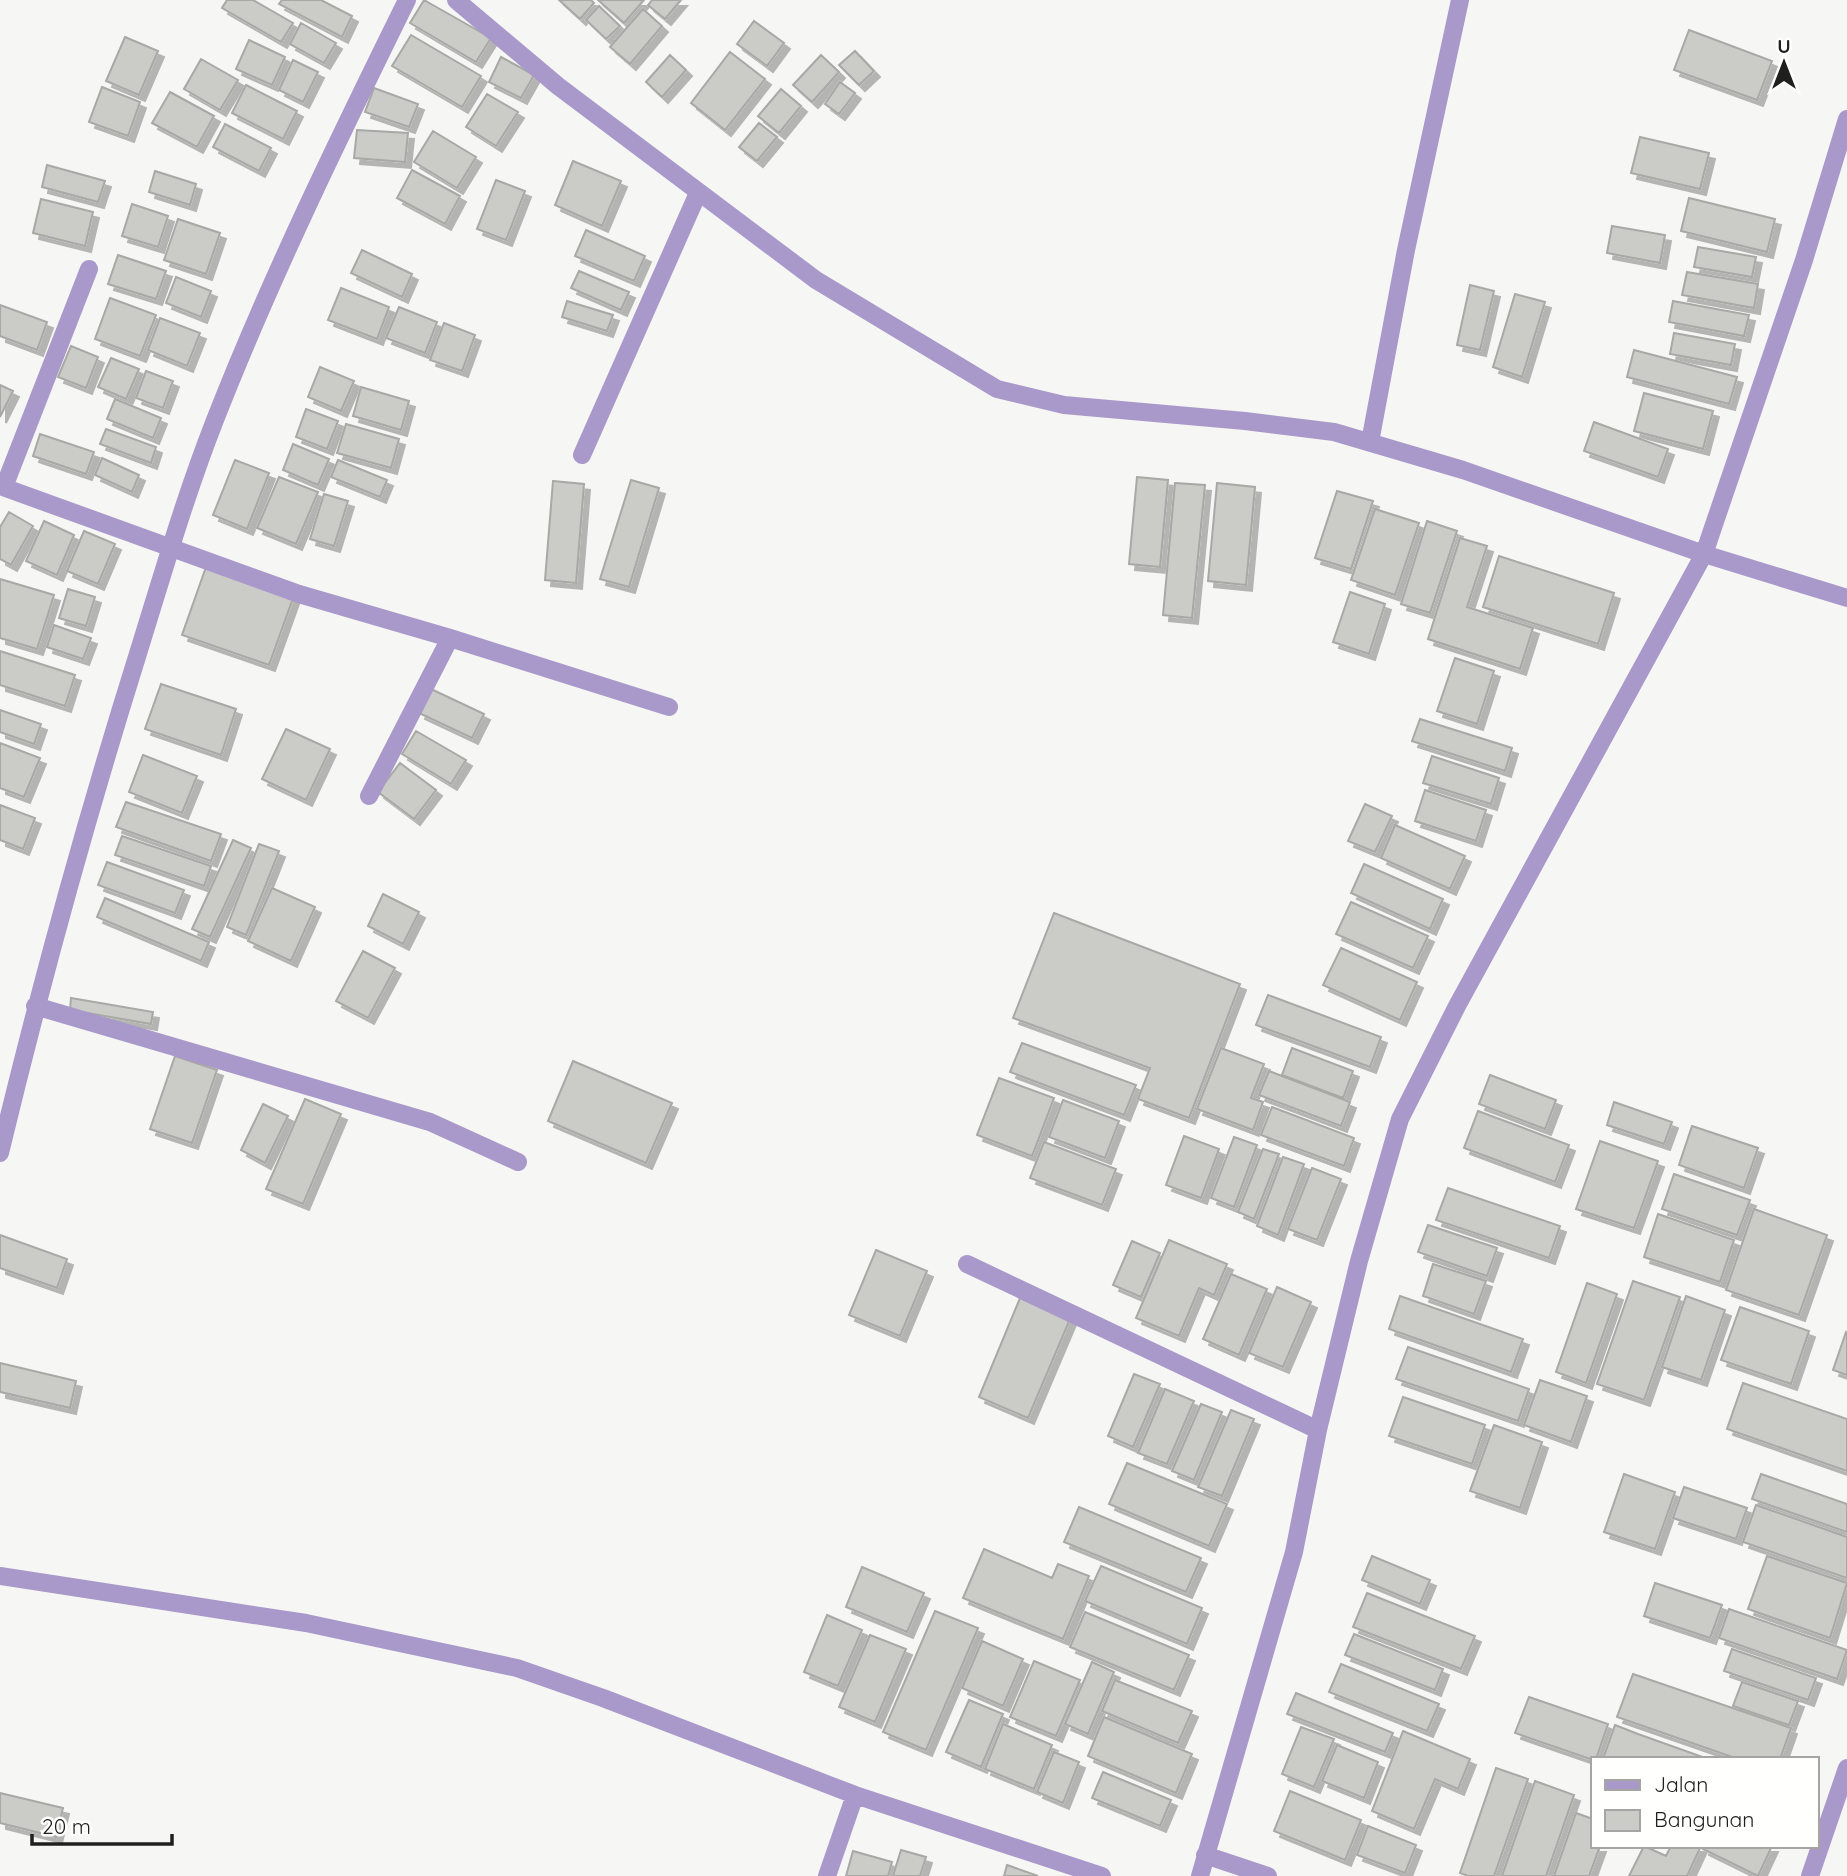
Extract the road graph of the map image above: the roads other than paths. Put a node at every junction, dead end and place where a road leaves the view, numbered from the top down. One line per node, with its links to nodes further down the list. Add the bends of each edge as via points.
1 (407, 0): 10 (street, via 314,188 214,421)
2 (456, 0): 5 (street, via 558,86)
3 (1460, 0): 7 (street)
4 (1847, 119): 11 (street)
5 (698, 193): 7 (street, via 816,280 997,389 1064,405 1245,421 1334,432); 8 (street)
6 (89, 269): 9 (street)
7 (1370, 442): 11 (street)
8 (582, 455)
9 (2, 487): 10 (street)
10 (170, 549): 13 (street, via 299,594); 16 (street, via 89,810)
11 (1704, 554): 12 (street); 20 (street, via 1400,1119)
12 (1847, 598)
13 (450, 638): 14 (street); 15 (street)
14 (669, 707)
15 (369, 796)
16 (35, 1006): 17 (street); 18 (street, via 430,1122)
17 (0, 1153)
18 (518, 1162)
19 (967, 1264): 20 (street)
20 (1318, 1430): 24 (street, via 1294,1552)
21 (0, 1576): 23 (street, via 306,1623 517,1668)
22 (1847, 1768): 29 (street)
23 (855, 1795): 25 (street); 26 (street)
24 (1205, 1855): 27 (street); 28 (street)
25 (827, 1876)
26 (1102, 1876)
27 (1200, 1876)
28 (1268, 1876)
29 (1810, 1876)

